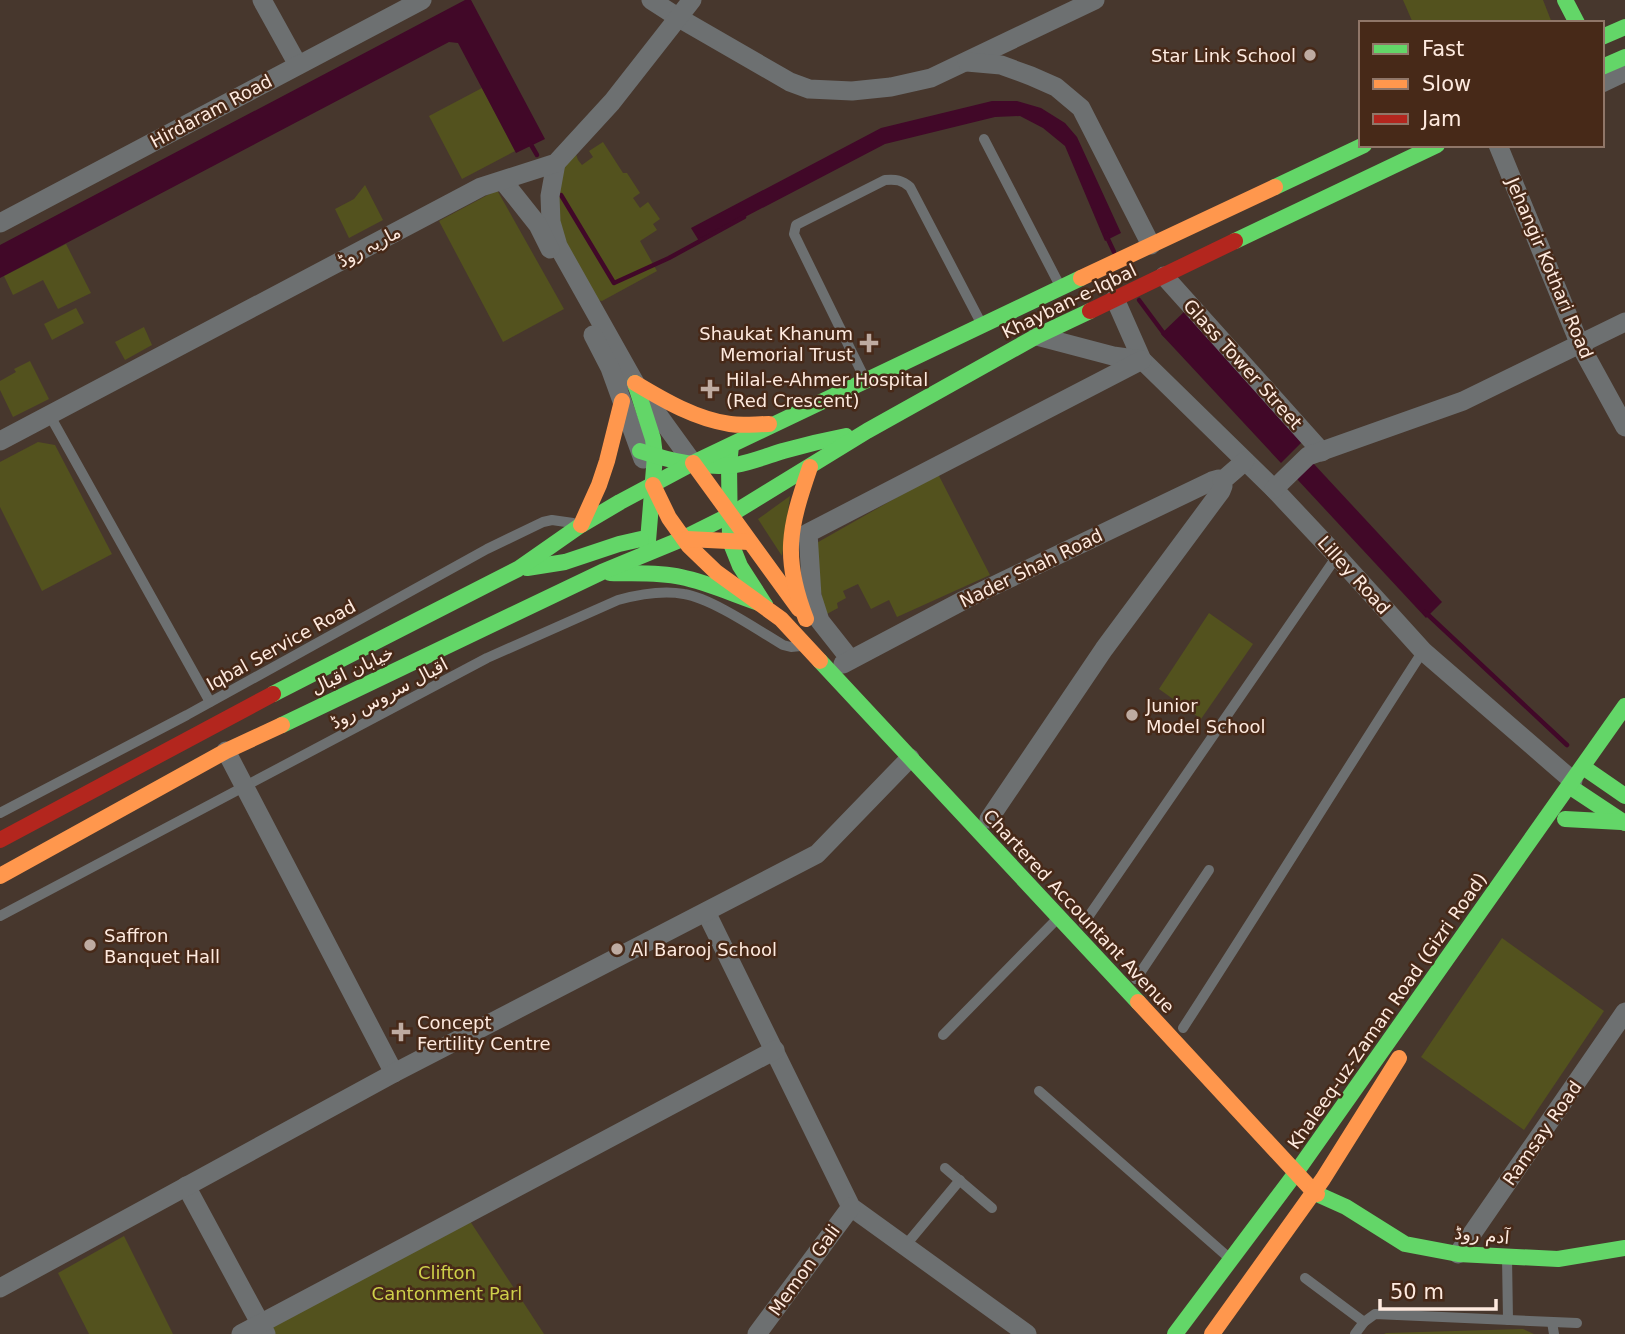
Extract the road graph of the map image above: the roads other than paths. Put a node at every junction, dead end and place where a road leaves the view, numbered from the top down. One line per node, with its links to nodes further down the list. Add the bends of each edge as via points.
1 (262, 0): 13 (street)
2 (422, 0): 13 (street, Hirdaram Road)
3 (651, 0): 7 (street)
4 (692, 0): 7 (street, ماریہ روڈ)
5 (1095, 0): 12 (street)
6 (1565, 0): 8 (main road)
7 (678, 18): 12 (street, via 809,89 891,87 931,78); 21 (street, ماریہ روڈ, via 612,102)
8 (1576, 21)
9 (1625, 27): 10 (main road)
10 (1604, 36)
11 (1625, 57): 14 (main road)
12 (966, 62): 25 (street, via 1001,65 1031,76 1056,87 1081,107)
13 (298, 65): 23 (street, Hirdaram Road)
14 (1604, 66)
15 (1625, 72): 16 (street)
16 (1604, 82)
17 (984, 139): 27 (lane)
18 (1360, 147): 25 (main road, Khayban-e-Iqbal)
19 (1433, 147): 26 (main road, Khayban-e-Iqbal)
20 (1499, 147): 32 (street, Jehangir Kothari Road)
21 (556, 163): 22 (street, ماریہ روڈ); 24 (street, via 540,196); 35 (street, via 551,222 558,246)
22 (503, 181): 24 (street); 37 (street, ماریہ روڈ, via 481,187)
23 (0, 223)
24 (538, 225): 36 (street)
25 (1151, 245): 27 (main road, Khayban-e-Iqbal)
26 (1164, 276): 28 (main road, Khayban-e-Iqbal); 43 (street, Glass Tower Street)
27 (1061, 288): 30 (main road, Khayban-e-Iqbal)
28 (1115, 299): 31 (main road, Khayban-e-Iqbal); 33 (street, Lilley Road)
29 (1625, 322): 32 (street)
30 (982, 325): 34 (main road, Khayban-e-Iqbal); 34 (lane, via 910,187 904,181 885,180 794,229)
31 (1037, 336): 33 (street); 40 (main road, Khayban-e-Iqbal)
32 (1580, 345): 39 (street, Jehangir Kothari Road); 43 (street, via 1463,401)
33 (1142, 360): 45 (street, Lilley Road); 54 (street)
34 (866, 381): 38 (main road, Khayban-e-Iqbal)
35 (635, 383): 38 (main road, via 682,410 730,424); 44 (main road, via 653,439); 46 (street)
36 (622, 401): 44 (street); 53 (main road, via 607,461)
37 (49, 414): 41 (street, ماریہ روڈ); 68 (lane)
38 (776, 423): 42 (main road, Khayban-e-Iqbal)
39 (1625, 427)
40 (867, 430): 47 (main road); 48 (main road, Khayban-e-Iqbal)
41 (0, 441)
42 (731, 445): 46 (main road, Khayban-e-Iqbal); 47 (main road)
43 (1322, 452): 51 (street, via 1308,456)
44 (647, 453): 46 (main road); 50 (street)
45 (1245, 461): 49 (street); 51 (street, Lilley Road)
46 (693, 463): 47 (main road); 50 (main road, Khayban-e-Iqbal); 52 (main road)
47 (729, 465): 52 (main road)
48 (810, 467): 52 (main road, Khayban-e-Iqbal); 58 (main road)
49 (1222, 481): 67 (street, Nader Shah Road, via 1212,481 964,600); 78 (street, via 1221,491 1104,649)
50 (653, 485): 53 (main road, خیابان اقبال); 55 (main road); 59 (main road)
51 (1274, 489): 60 (street, Lilley Road)
52 (730, 515): 55 (main road, خیابان اقبال); 56 (main road); 57 (main road)
53 (581, 525): 61 (main road, خیابان اقبال); 68 (lane, Iqbal Service Road, via 543,522)
54 (808, 533): 58 (street); 67 (street, via 812,596)
55 (682, 539): 56 (main road); 59 (main road, خیابان اقبال); 63 (main road, via 707,565)
56 (730, 541): 57 (main road); 63 (main road)
57 (750, 542): 64 (main road)
58 (790, 543): 64 (main road, via 791,578)
59 (648, 545): 61 (main road, via 619,544 565,562); 62 (main road, خیابان اقبال)
60 (1337, 556): 66 (street, Lilley Road); 87 (lane)
61 (518, 569): 80 (main road, خیابان اقبال)
62 (602, 572): 63 (main road, via 680,577); 70 (main road, خیابان اقبال)
63 (765, 605): 65 (main road)
64 (806, 619): 67 (main road)
65 (805, 645): 67 (main road); 75 (lane, اقبال سروس روڈ, via 783,645 687,594 636,595 487,659)
66 (1423, 651): 74 (street, Lilley Road); 90 (lane)
67 (842, 666): 71 (main road, Chartered Accountant Avenue); 72 (main road)
68 (210, 702): 77 (lane, Iqbal Service Road)
69 (1625, 706): 74 (main road, Khaleeq-uz-Zaman Road (Gizri Road))
70 (226, 751): 75 (street); 83 (main road, خیابان اقبال)
71 (910, 758): 84 (street, via 817,854); 86 (main road, Chartered Accountant Avenue)
72 (943, 770)
73 (1601, 772): 74 (main road, Khaleeq-uz-Zaman Road (Gizri Road)); 74 (main road, Lilley Road); 76 (main road, Lilley Road)
74 (1577, 782): 79 (main road); 79 (main road, Khaleeq-uz-Zaman Road (Gizri Road), via 1561,825); 96 (main road, Khaleeq-uz-Zaman Road (Gizri Road))
75 (245, 787): 85 (lane, اقبال سروس روڈ); 94 (street)
76 (1625, 796)
77 (0, 813)
78 (989, 819)
79 (1624, 822)
80 (0, 840)
81 (1015, 847): 87 (main road, Chartered Accountant Avenue)
82 (1209, 870): 88 (lane)
83 (0, 876)
84 (706, 912): 93 (street); 94 (street)
85 (0, 916)
86 (1058, 918): 91 (lane); 96 (main road, Chartered Accountant Avenue)
87 (1084, 923): 88 (main road, Chartered Accountant Avenue)
88 (1136, 979): 90 (main road, Chartered Accountant Avenue)
89 (1625, 1012): 105 (street, Ramsay Road)
90 (1183, 1028): 96 (main road, Chartered Accountant Avenue)
91 (943, 1035)
92 (1406, 1048): 99 (main road, Khaleeq-uz-Zaman Road (Gizri Road))
93 (775, 1050): 101 (street); 114 (street)
94 (394, 1073): 100 (street)
95 (1039, 1091): 107 (lane)
96 (1300, 1167): 99 (main road, آدم روڈ); 107 (main road, Khaleeq-uz-Zaman Road (Gizri Road))
97 (945, 1168): 98 (lane)
98 (960, 1180): 102 (lane); 103 (lane)
99 (1318, 1185): 105 (main road, آدم روڈ, via 1405,1244); 119 (main road, Khaleeq-uz-Zaman Road (Gizri Road))
100 (186, 1186): 109 (street); 114 (street)
101 (851, 1207): 103 (street); 116 (street, Memon Gali)
102 (992, 1208)
103 (905, 1245): 117 (street)
104 (1624, 1247): 106 (main road, آدم روڈ, via 1558,1259)
105 (1458, 1254): 106 (main road, آدم روڈ)
106 (1507, 1256): 110 (lane)
107 (1231, 1259): 118 (main road, Khaleeq-uz-Zaman Road (Gizri Road))
108 (1305, 1278): 111 (lane)
109 (0, 1289)
110 (1508, 1320): 111 (lane, via 1375,1314); 112 (lane)
111 (1364, 1322): 120 (lane)
112 (1552, 1322): 113 (lane); 121 (lane)
113 (1577, 1323)
114 (263, 1329): 115 (street)
115 (241, 1334)
116 (757, 1334)
117 (1027, 1334)
118 (1175, 1334)
119 (1212, 1334)
120 (1355, 1334)
121 (1554, 1334)

